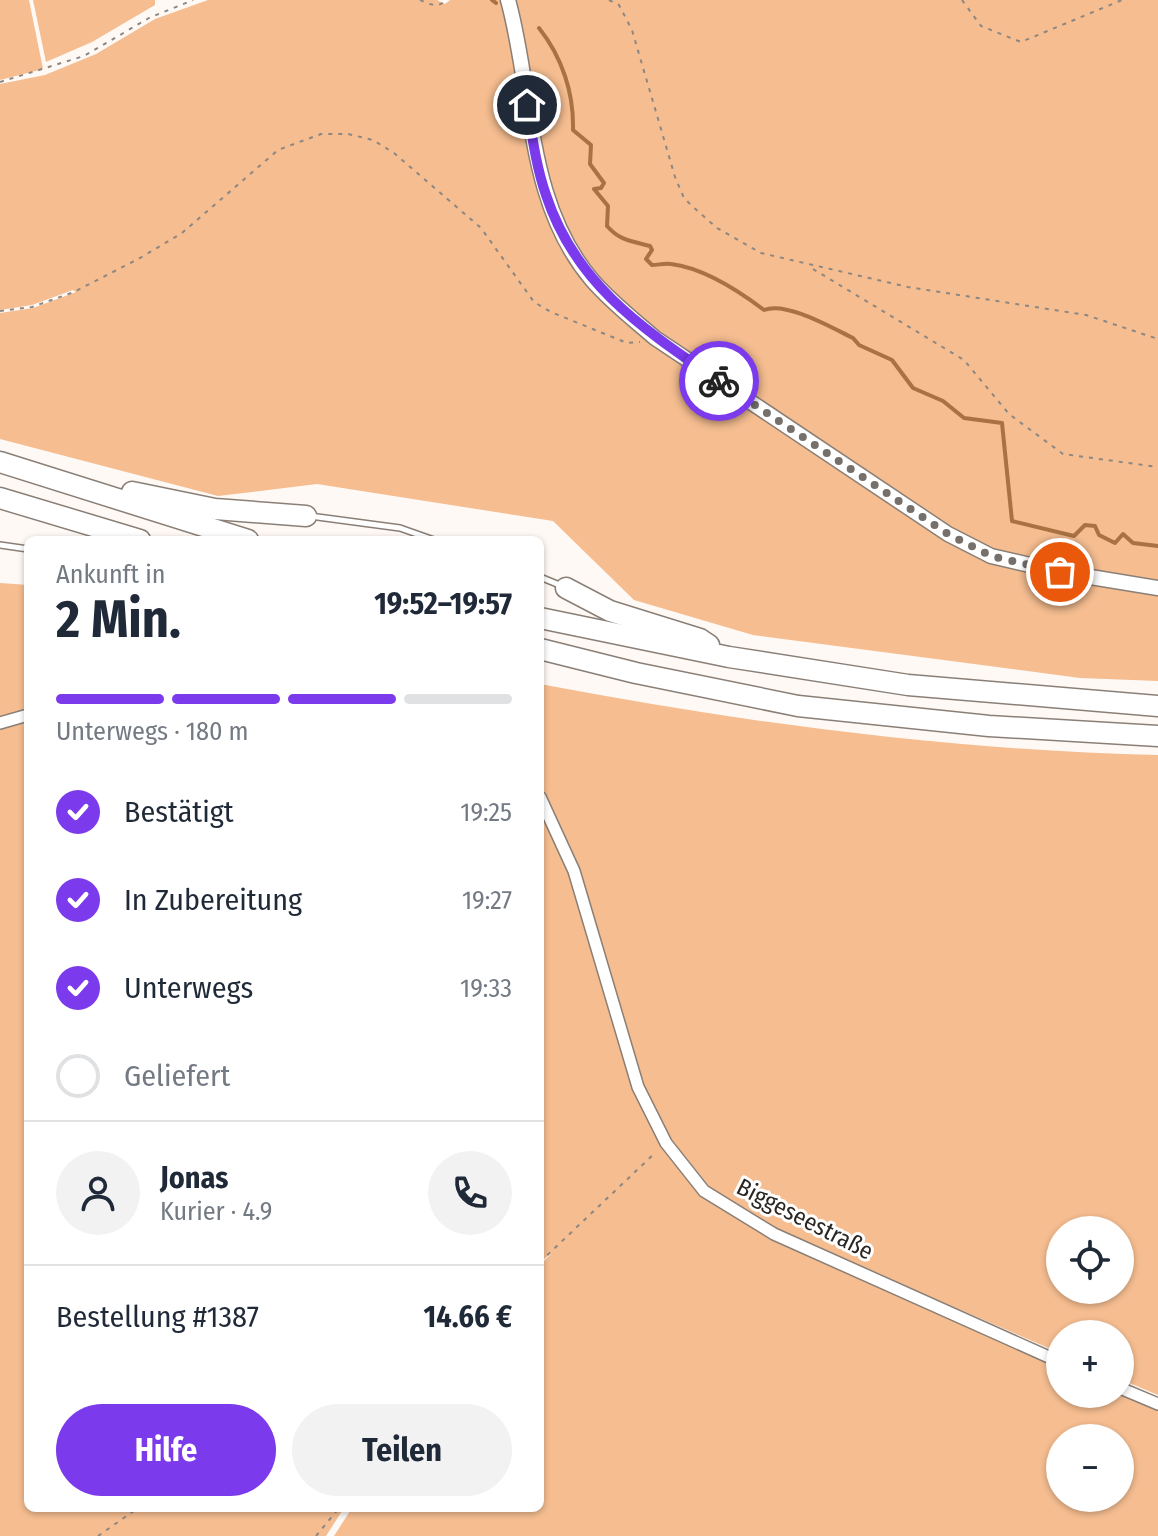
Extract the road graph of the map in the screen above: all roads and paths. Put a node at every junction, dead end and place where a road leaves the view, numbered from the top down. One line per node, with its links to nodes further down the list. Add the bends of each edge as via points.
1 (193, 0): 8 (path, via 149,18 84,56)
2 (420, 0): 3 (path, via 433,6)
3 (446, 0)
4 (508, 0): 11 (street, via 533,144 551,209 590,278)
5 (610, 0): 9 (path, via 619,5 632,30 684,198 717,228 761,253)
6 (962, 0): 7 (path, via 981,26 1021,42)
7 (1122, 0)
8 (0, 82)
9 (808, 266): 12 (path, via 1086,315); 14 (path, via 964,360 1009,414 1063,454)
10 (0, 311): 11 (path, via 32,307 74,292 161,246 278,150 321,134 348,134 394,153 481,228 534,302 627,343)
11 (655, 338): 25 (street, via 948,534 991,556)
12 (1158, 339)
13 (0, 462): 15 (highway)
14 (1158, 467)
15 (90, 489): 17 (highway, via 112,488 215,509); 19 (highway)
16 (0, 498): 18 (highway)
17 (306, 516): 20 (lane, via 400,528)
18 (127, 536)
19 (236, 536)
20 (423, 536)
21 (0, 545): 22 (lane)
22 (24, 548)
23 (544, 579): 24 (lane)
24 (566, 588): 28 (highway, via 610,611 700,639)
25 (1158, 588)
26 (544, 619): 28 (highway)
27 (544, 650): 32 (highway, via 798,706 989,726)
28 (729, 657): 29 (highway, via 908,685)
29 (1158, 706)
30 (24, 716): 31 (street)
31 (0, 723)
32 (1158, 736)
33 (544, 806): 34 (street, Biggeseestraße, via 574,871 638,1087)
34 (666, 1143): 35 (path); 36 (street, Biggeseestraße, via 704,1191 774,1234)
35 (544, 1258)
36 (1046, 1356)
37 (1134, 1394): 38 (street)
38 (1158, 1404)
39 (132, 1512): 41 (path)
40 (336, 1512): 42 (path)
41 (98, 1536)
42 (316, 1536)

